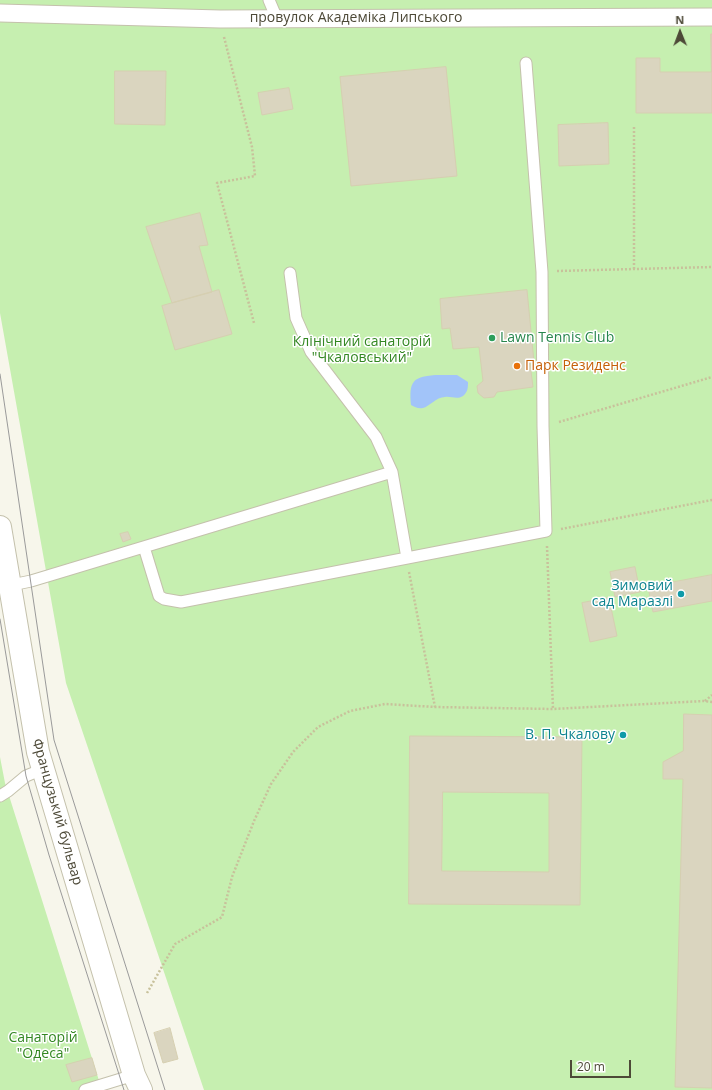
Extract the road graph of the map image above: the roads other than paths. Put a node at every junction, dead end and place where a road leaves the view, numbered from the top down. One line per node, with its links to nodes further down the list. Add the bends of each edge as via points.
1 (269, 0): 4 (lane)
2 (0, 13): 4 (street, провулок Академіка Липського)
3 (712, 16): 4 (street, провулок Академіка Липського)
4 (277, 19)
5 (526, 63): 10 (lane, via 542,272 546,531)
6 (290, 274): 7 (lane, via 296,318 311,352 376,437)
7 (392, 472): 9 (lane); 10 (lane)
8 (0, 527): 11 (street, Французький бульвар)
9 (144, 547): 10 (lane, via 159,596 181,602); 11 (lane, via 31,581)
10 (406, 558)
11 (5, 586): 12 (street, Французький бульвар)
12 (43, 769): 13 (lane, via 26,776); 14 (street, Французький бульвар)
13 (0, 796)
14 (137, 1082): 15 (lane)
15 (85, 1090)

